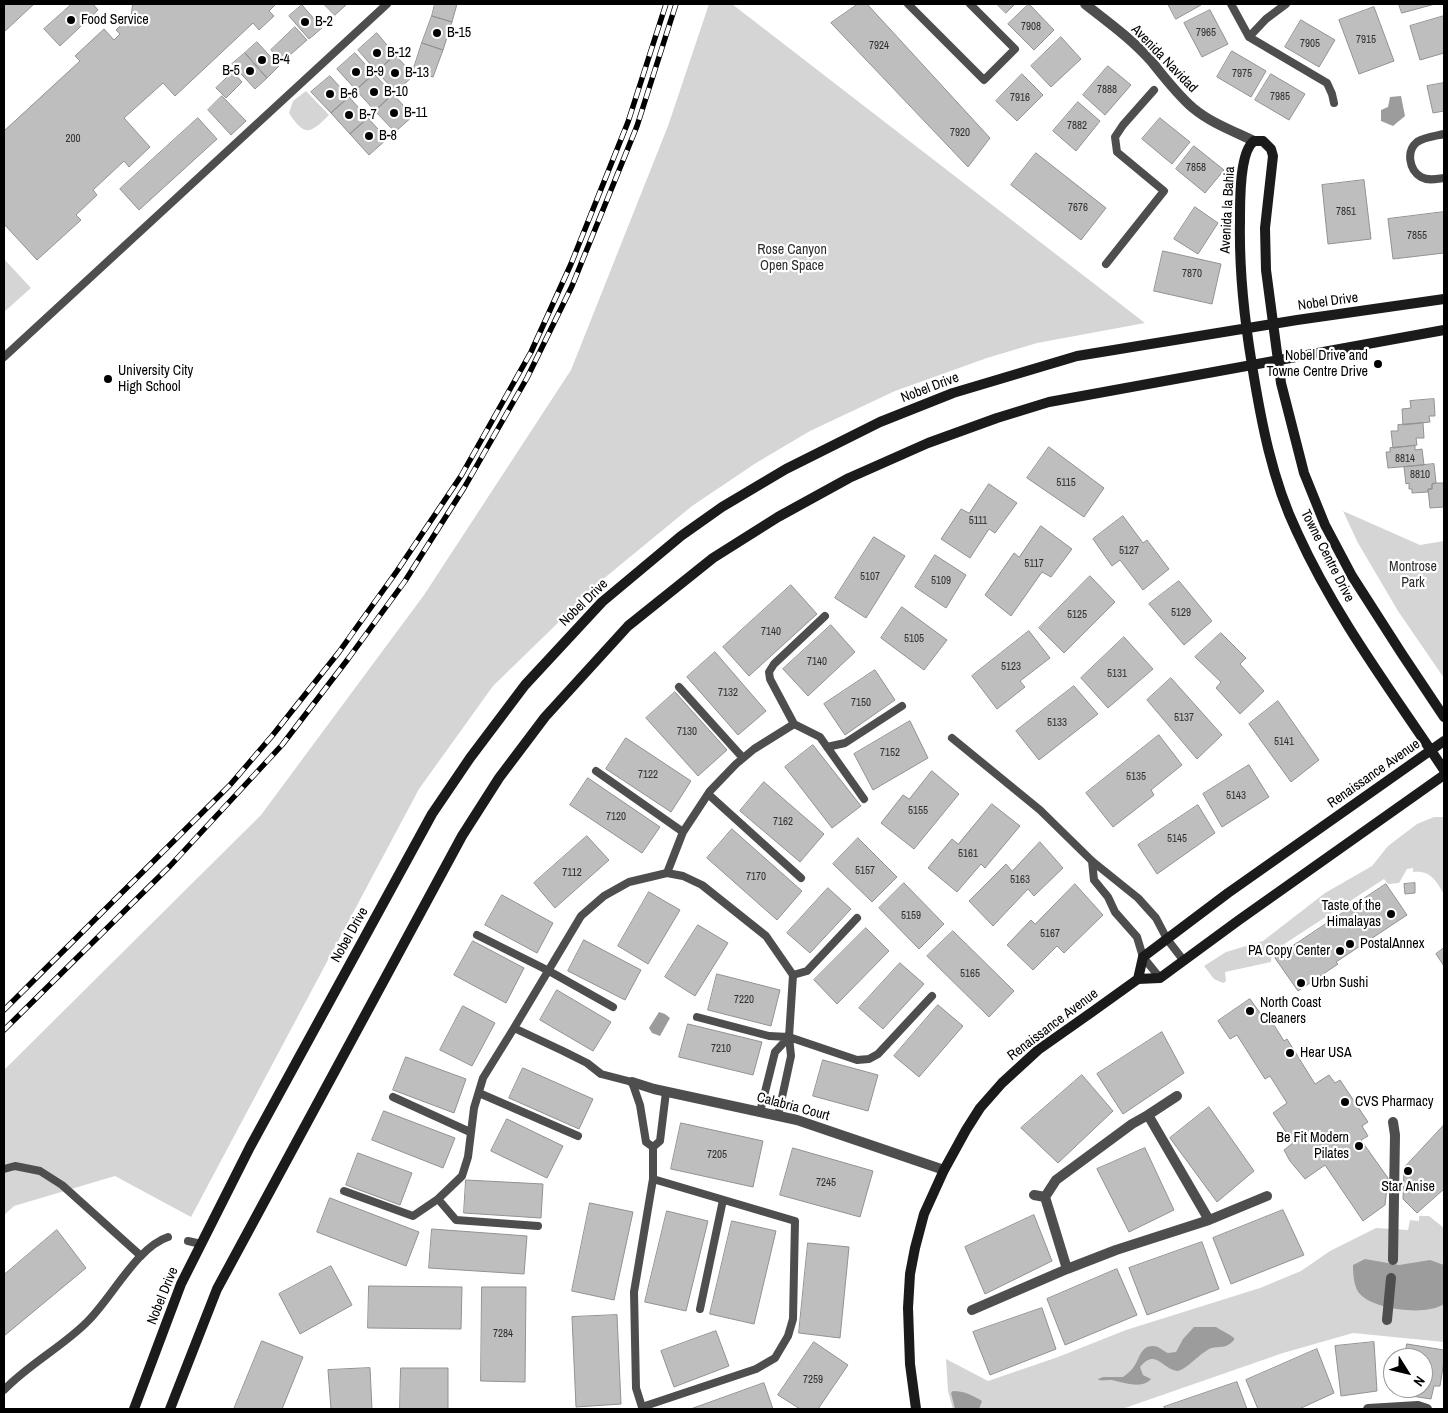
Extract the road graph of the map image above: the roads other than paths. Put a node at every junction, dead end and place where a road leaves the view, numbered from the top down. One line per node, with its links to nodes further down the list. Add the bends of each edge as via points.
1 (387, 4): 18 (lane)
2 (908, 4): 3 (lane, via 984,80 1014,49)
3 (970, 4)
4 (1085, 4): 11 (street, Avenida Navidad, via 1134,44 1194,109 1213,122)
5 (1231, 4): 7 (lane)
6 (1286, 4): 7 (lane)
7 (1249, 37): 9 (lane, via 1327,84)
8 (1154, 90): 13 (lane, via 1115,137 1116,152 1164,191)
9 (1334, 103)
10 (1444, 134): 12 (lane, via 1418,142 1410,159 1420,177 1427,180)
11 (1254, 141): 15 (main road, via 1263,141 1273,156 1265,228); 16 (main road, Avenida la Bahia, via 1249,144 1245,155 1241,197 1239,256)
12 (1444, 178)
13 (1106, 264)
14 (1444, 299): 15 (main road, Nobel Drive)
15 (1272, 324): 16 (main road, Nobel Drive); 19 (main road, Towne Centre Drive)
16 (1246, 329): 20 (main road, Towne Centre Drive); 77 (main road, Nobel Drive, via 1077,356 952,393 880,422 786,469 722,507 681,536 602,602 524,685 432,814 255,1138)
17 (1444, 330): 19 (main road)
18 (4, 356)
19 (1277, 360): 20 (main road); 24 (main road, Towne Centre Drive, via 1304,473 1325,525 1352,576)
20 (1252, 366): 29 (main road, Towne Centre Drive, via 1268,448 1296,531 1343,618); 88 (main road, via 1049,402 928,443 849,478 778,517 713,558 628,626 545,717 498,778 462,836 218,1289)
21 (825, 616): 25 (lane, via 769,672)
22 (679, 687): 30 (lane)
23 (902, 706): 28 (lane, via 845,743)
24 (1444, 717)
25 (794, 724): 28 (lane, via 820,737); 30 (lane)
26 (952, 738): 37 (lane, via 1040,810)
27 (1444, 741): 29 (main road, Renaissance Avenue)
28 (827, 747): 35 (lane)
29 (1431, 750): 31 (main road, Towne Centre Drive); 42 (main road, Renaissance Avenue)
30 (743, 758): 34 (lane)
31 (1444, 770)
32 (596, 771): 36 (lane)
33 (1444, 774): 44 (main road)
34 (708, 794): 36 (lane); 39 (lane)
35 (864, 799)
36 (683, 832): 38 (lane)
37 (1092, 861): 42 (lane, via 1138,898 1156,918); 43 (lane, via 1094,880 1137,937)
38 (668, 873): 45 (lane, via 629,882 604,896 581,916); 46 (lane, via 702,885 766,936)
39 (801, 878)
40 (856, 918): 46 (lane, via 807,971)
41 (477, 935): 45 (lane)
42 (1167, 939): 43 (main road, Renaissance Avenue); 44 (lane)
43 (1143, 957): 47 (lane); 48 (main road)
44 (1184, 961): 47 (main road)
45 (549, 971): 50 (lane); 52 (lane)
46 (793, 975): 53 (lane)
47 (1160, 978): 48 (main road)
48 (1138, 979): 67 (main road, Renaissance Avenue, via 1038,1050 1002,1083 980,1108)
49 (932, 996): 53 (lane, via 878,1054 869,1059 857,1060)
50 (613, 1007)
51 (697, 1017): 53 (lane, via 769,1036)
52 (514, 1028): 54 (lane, via 563,1050 601,1074); 56 (lane, via 483,1078)
53 (789, 1037): 59 (lane, via 775,1052); 61 (lane, via 791,1056)
54 (632, 1082): 55 (street, Calabria Court); 65 (lane, via 640,1105 646,1142)
55 (666, 1092): 59 (street, Calabria Court); 65 (lane, via 660,1141)
56 (479, 1093): 63 (lane); 64 (lane)
57 (1176, 1096): 60 (street)
58 (393, 1097): 63 (lane)
59 (760, 1112): 61 (street, Calabria Court)
60 (1148, 1115): 73 (street); 80 (street, via 1056,1180 1039,1196)
61 (778, 1116): 67 (street, Calabria Court)
62 (1393, 1122): 79 (street)
63 (470, 1132): 71 (lane, via 468,1157 462,1176)
64 (578, 1136)
65 (653, 1147): 68 (lane)
66 (4, 1168): 78 (lane, via 16,1166 40,1171 62,1185)
67 (944, 1170): 89 (main road, Renaissance Avenue, via 924,1214 910,1274 910,1364)
68 (653, 1179): 72 (lane); 86 (lane, via 634,1292)
69 (344, 1191): 71 (lane, via 413,1216)
70 (1267, 1196): 73 (street)
71 (438, 1199): 74 (lane, via 456,1220)
72 (723, 1200): 82 (lane); 86 (lane, via 795,1221 793,1319 788,1336 774,1358 756,1369)
73 (1209, 1220): 80 (street)
74 (538, 1226)
75 (168, 1237): 78 (lane, via 158,1240)
76 (188, 1241): 77 (lane)
77 (201, 1244): 87 (main road, Nobel Drive, via 181,1284)
78 (141, 1256): 85 (lane, via 87,1322)
79 (1393, 1260)
80 (1067, 1269): 83 (street)
81 (1391, 1278): 84 (street)
82 (700, 1309)
83 (972, 1310)
84 (1387, 1320)
85 (4, 1390)
86 (639, 1408)
87 (134, 1409)
88 (170, 1409)
89 (916, 1409)
90 (1368, 1409): 91 (street, via 1418,1406)
91 (1427, 1409)

